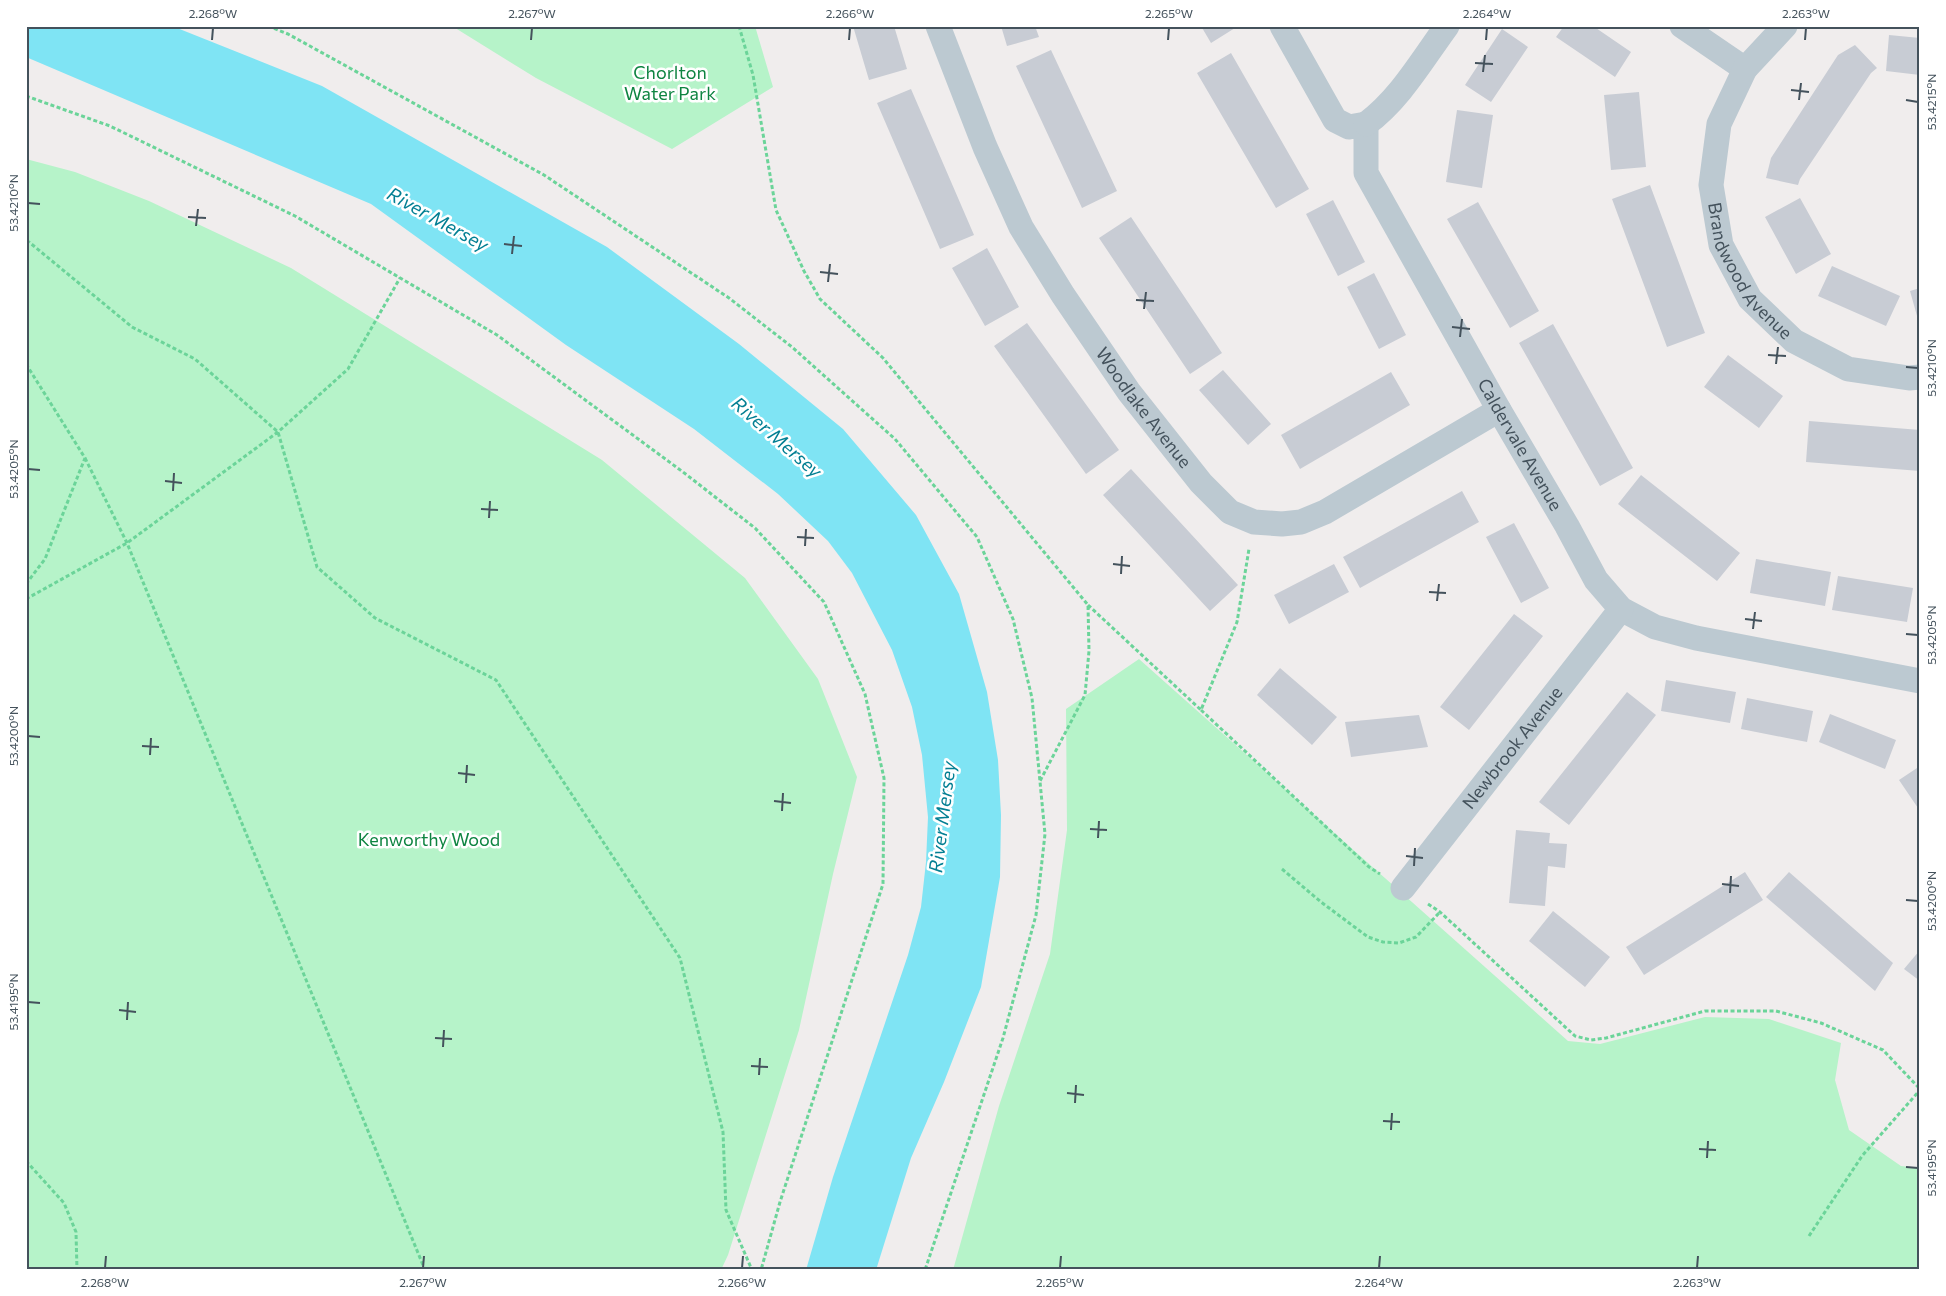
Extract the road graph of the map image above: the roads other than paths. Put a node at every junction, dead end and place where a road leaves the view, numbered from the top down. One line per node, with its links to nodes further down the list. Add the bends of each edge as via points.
1 (938, 26): 9 (street, Woodlake Avenue, via 985,147 1021,227 1129,392 1201,483 1230,512 1254,522 1301,522 1325,512)
2 (1282, 26): 7 (street, via 1336,120 1349,128)
3 (1446, 26): 7 (street, via 1395,98)
4 (1682, 26): 6 (street)
5 (1785, 26): 6 (street, Brandwood Avenue)
6 (1745, 69): 8 (street, Brandwood Avenue, via 1718,124 1711,185 1721,245 1750,299 1794,341 1848,369)
7 (1366, 124): 9 (street, Caldervale Avenue, via 1366,173)
8 (1920, 377)
9 (1499, 410): 10 (street, Caldervale Avenue, via 1596,580)
10 (1621, 609): 11 (street, Caldervale Avenue, via 1655,626 1696,638); 12 (street, Newbrook Avenue)
11 (1920, 681)
12 (1403, 888)

